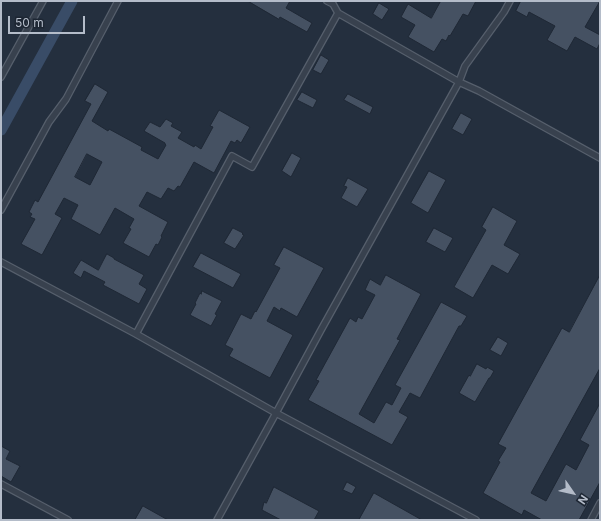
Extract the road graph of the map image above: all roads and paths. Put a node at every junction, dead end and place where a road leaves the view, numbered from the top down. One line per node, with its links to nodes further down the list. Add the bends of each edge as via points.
1 (43, 1): 6 (lane)
2 (118, 1): 9 (lane, via 66,99 49,122)
3 (327, 1): 5 (lane, via 333,4)
4 (510, 1): 7 (lane, via 465,66)
5 (338, 13): 7 (lane); 11 (lane, via 252,167 232,156)
6 (1, 77)
7 (459, 82): 8 (lane); 12 (lane)
8 (600, 158)
9 (1, 210)
10 (1, 262): 11 (lane)
11 (136, 334): 12 (lane)
12 (276, 413): 16 (lane); 17 (lane)
13 (1, 484): 15 (lane)
14 (600, 503): 18 (lane)
15 (68, 520)
16 (217, 520)
17 (476, 520)
18 (591, 520)

